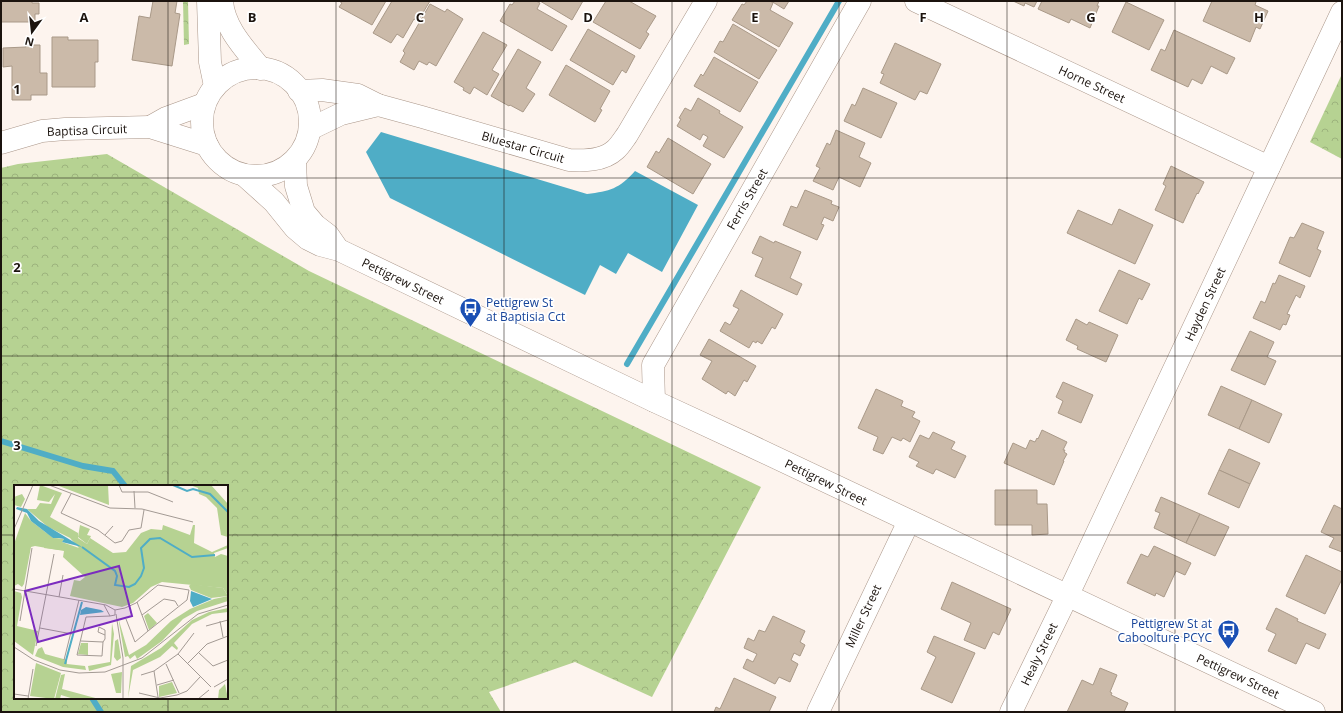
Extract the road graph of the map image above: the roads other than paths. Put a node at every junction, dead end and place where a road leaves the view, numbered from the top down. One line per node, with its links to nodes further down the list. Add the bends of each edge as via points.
1 (208, 1): 8 (street, via 210,62)
2 (222, 1): 7 (street, via 234,35)
3 (706, 1): 11 (street, Bluestar Circuit, via 627,135 615,150 601,157 569,160)
4 (860, 1): 20 (street, Ferris Street, via 653,365)
5 (916, 1): 17 (street, Horne Street)
6 (1342, 12): 17 (street, Hayden Street)
7 (262, 69): 8 (street, via 244,69 229,75); 9 (street, via 276,72)
8 (216, 86): 10 (street)
9 (299, 90): 11 (street, Bluestar Circuit, via 322,90 358,96); 13 (street, via 310,116)
10 (204, 104): 12 (street, Baptisa Circuit, via 166,118); 15 (street, via 201,118)
11 (378, 105): 13 (street, Bluestar Circuit, via 341,114)
12 (150, 127): 14 (street, Baptisa Circuit, via 50,130); 15 (street, Baptisa Circuit)
13 (310, 129): 16 (street, via 305,146)
14 (1, 143)
15 (206, 145): 18 (street, via 216,159 228,169)
16 (295, 160): 18 (street, via 280,171 262,176); 19 (street, Pettigrew Street, via 296,186 304,212 328,235)
17 (1269, 167): 22 (street, Hayden Street)
18 (244, 175): 19 (street, Pettigrew Street, via 274,202 308,240)
19 (338, 250): 20 (street, Pettigrew Street)
20 (654, 401): 21 (street, Pettigrew Street)
21 (909, 521): 22 (street, Pettigrew Street); 23 (street, Miller Street)
22 (1068, 596): 24 (street, Healy Street); 25 (street, Pettigrew Street)
23 (818, 712)
24 (1011, 712)
25 (1314, 712)

